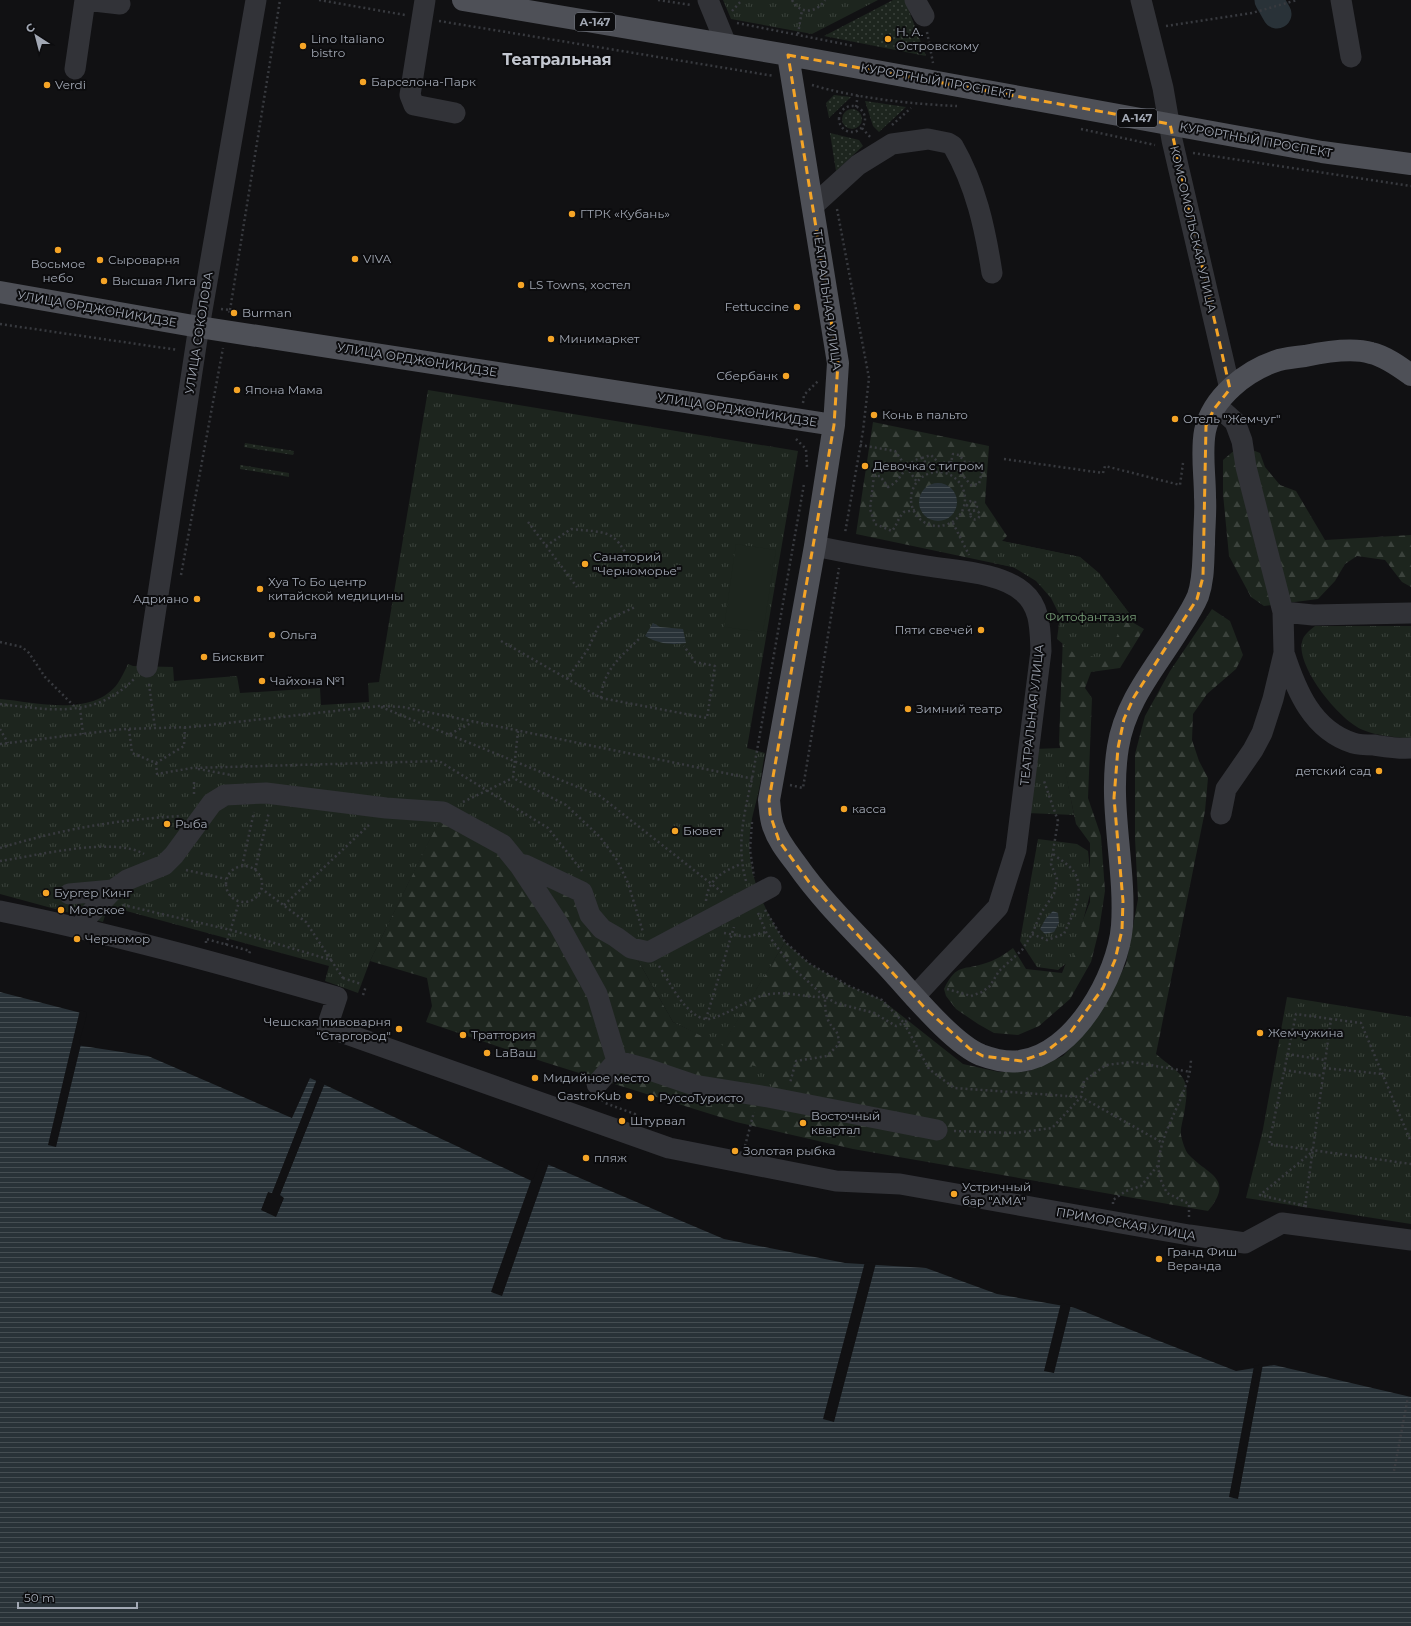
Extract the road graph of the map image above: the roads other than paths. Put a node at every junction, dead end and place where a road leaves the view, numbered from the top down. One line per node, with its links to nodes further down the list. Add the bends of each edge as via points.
1 (256, 0): 17 (street, УЛИЦА СОКОЛОВА)
2 (463, 0): 8 (main road, КУРОРТНЫЙ ПРОСПЕКТ / А-147)
3 (1140, 0): 19 (street, КОМСОМОЛЬСКАЯ УЛИЦА, via 1163,88 1172,140)
4 (1342, 0): 10 (street)
5 (112, 4): 11 (street, via 120,4 85,0)
6 (423, 9): 12 (street, via 410,95 414,105)
7 (712, 9): 8 (street)
8 (726, 44): 9 (main road, КУРОРТНЫЙ ПРОСПЕКТ / А-147)
9 (788, 55): 13 (main road, КУРОРТНЫЙ ПРОСПЕКТ / А-147, via 1322,152); 14 (main road, ТЕАТРАЛЬНАЯ УЛИЦА, via 781,80)
10 (1351, 57)
11 (75, 69)
12 (455, 113)
13 (1411, 164)
14 (814, 205): 15 (street, via 858,165 892,144 928,139 948,143 953,146 972,184 985,230); 21 (main road, ТЕАТРАЛЬНАЯ УЛИЦА, via 838,363)
15 (992, 273)
16 (0, 292): 17 (main road, УЛИЦА ОРДЖОНИКИДЗЕ)
17 (201, 317): 21 (main road, УЛИЦА ОРДЖОНИКИДЗЕ); 26 (street, УЛИЦА СОКОЛОВА)
18 (1411, 375): 19 (main road, via 1370,352 1331,350 1277,361 1249,374)
19 (1230, 389): 20 (main road)
20 (1214, 409): 23 (street, via 1225,413 1234,422 1242,441 1246,467); 35 (main road, via 1206,426 1203,444 1203,577 1197,599 1134,697 1124,719 1118,748 1114,798 1122,930 1115,960 1103,988 1087,1014 1057,1046 1044,1054 1021,1062 983,1056 970,1049)
21 (834, 425): 22 (main road, ТЕАТРАЛЬНАЯ УЛИЦА)
22 (815, 546): 35 (main road, ТЕАТРАЛЬНАЯ УЛИЦА, via 760,780 770,800 770,814 779,841 809,882); 35 (street, ТЕАТРАЛЬНАЯ УЛИЦА, via 982,575 1009,583 1024,592 1040,622 1040,651 1016,850 1002,895 998,907)
23 (1283, 612): 24 (street, via 1313,615); 25 (street)
24 (1411, 613)
25 (1284, 653): 27 (street, via 1295,687 1310,711 1331,732 1353,743 1399,749); 28 (street, via 1262,733 1242,768 1226,789)
26 (147, 667)
27 (1411, 748)
28 (1220, 814)
29 (520, 866): 31 (street, via 503,846 443,812 266,794 225,795 212,803 186,842 164,865 127,880); 32 (street, via 525,865 582,892 590,915 602,929 631,948 650,952); 36 (street, via 559,925 597,994)
30 (69, 894): 31 (street)
31 (107, 895): 34 (street, via 86,918)
32 (755, 896)
33 (0, 911): 34 (street)
34 (82, 928): 39 (street, ПРИМОРСКАЯ УЛИЦА, via 223,964 337,997 327,1027 669,1148 836,1181 900,1184 1110,1222 1245,1243 1282,1223)
35 (919, 1002)
36 (617, 1061): 37 (street); 38 (street, via 694,1085)
37 (597, 1084)
38 (937, 1130)
39 (1411, 1240)

